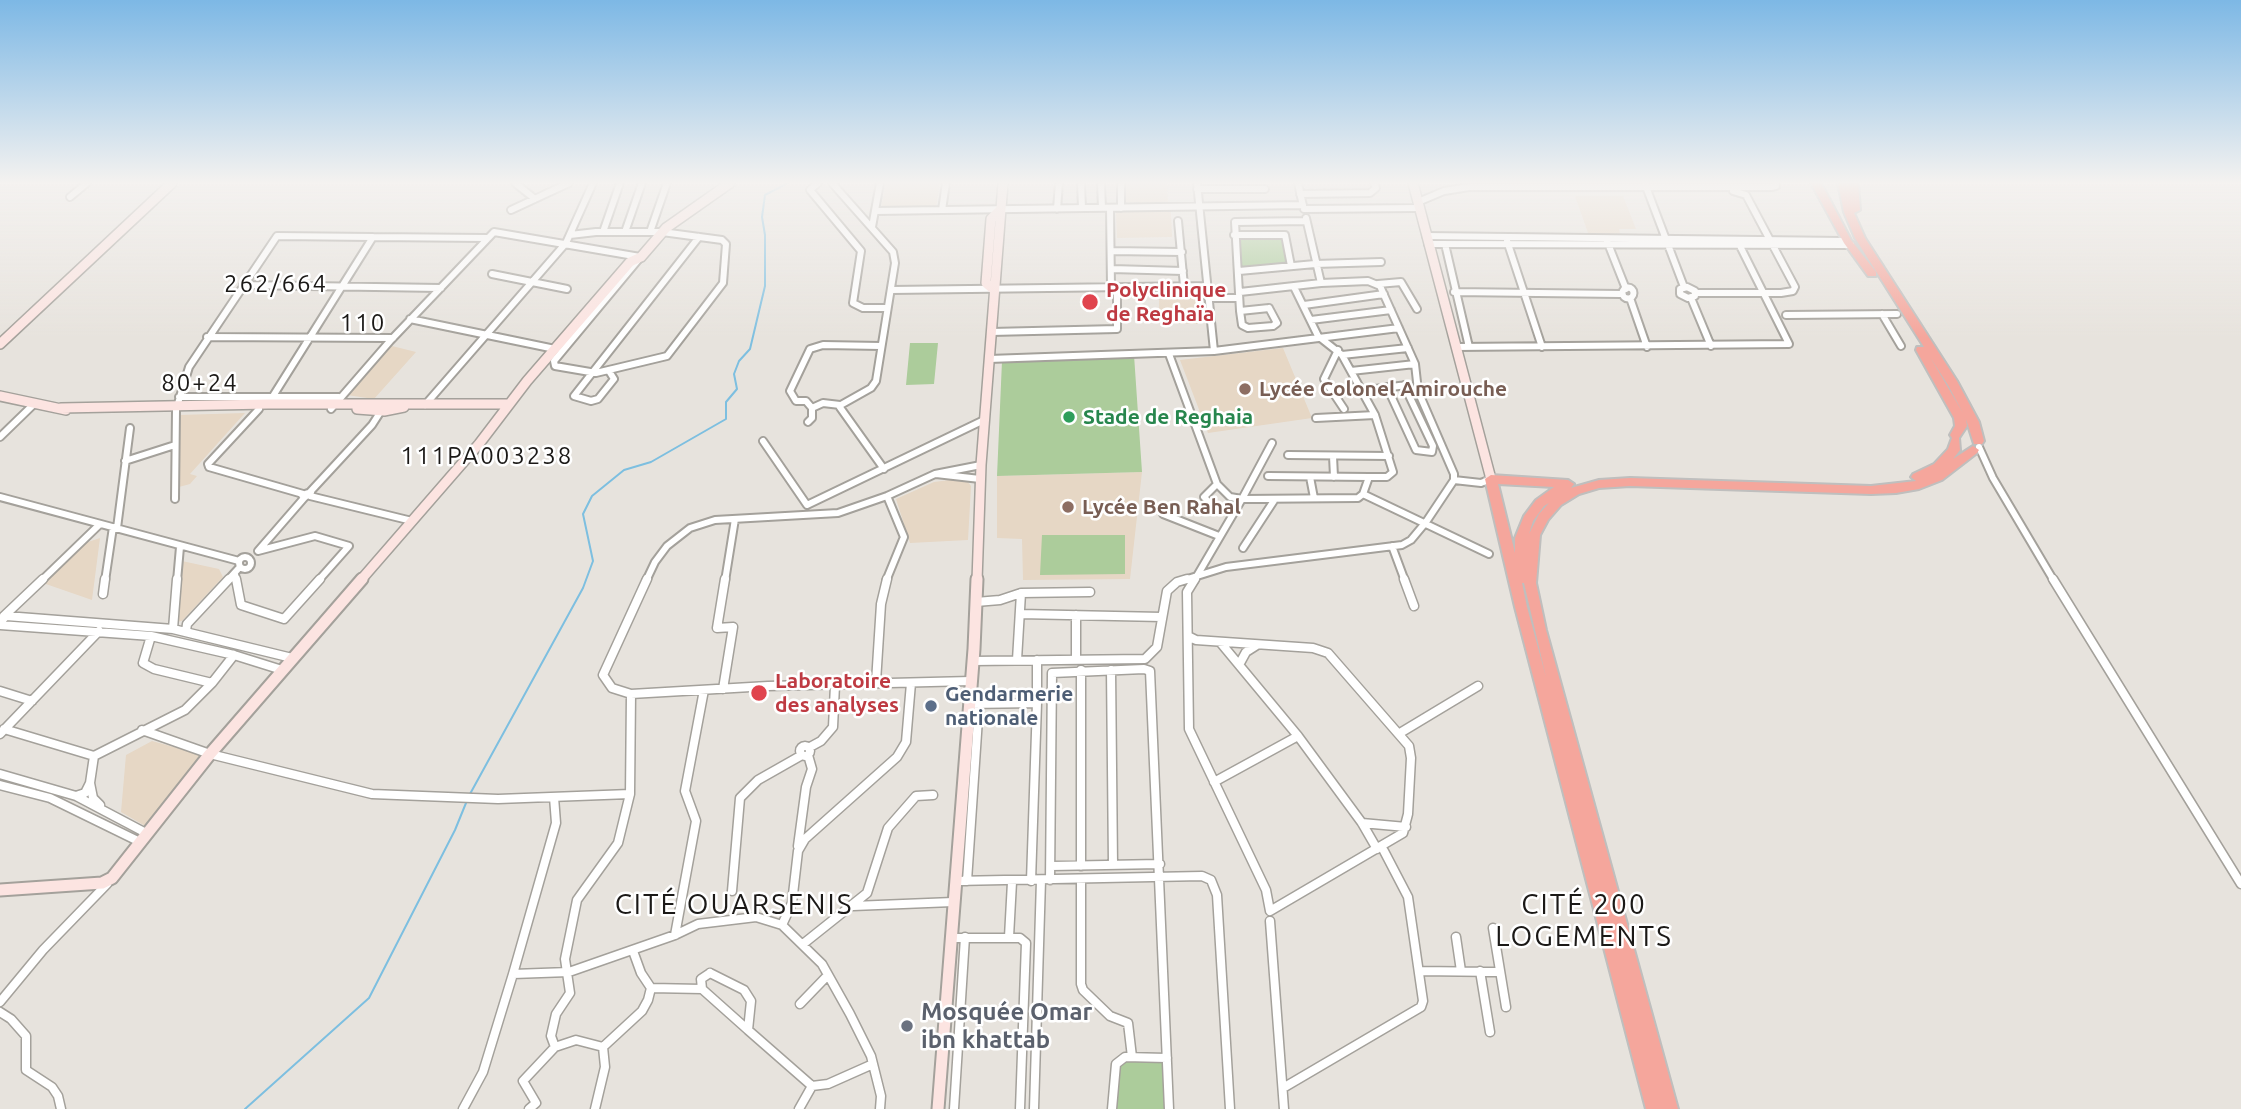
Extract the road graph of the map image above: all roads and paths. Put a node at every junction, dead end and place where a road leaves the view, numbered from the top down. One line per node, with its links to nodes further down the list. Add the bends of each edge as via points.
1 (117, 235): 91 (street)
2 (491, 235): 28 (street)
3 (520, 235): 32 (street)
4 (570, 235): 32 (street)
5 (660, 235): 42 (street)
6 (682, 235): 26 (street)
7 (847, 235): 75 (street, via 861,251 853,303)
8 (879, 235): 65 (street, via 893,252)
9 (998, 235): 64 (street)
10 (1111, 235): 38 (street)
11 (1180, 235): 41 (street)
12 (1202, 235): 59 (street)
13 (1234, 235): 14 (street); 50 (street)
14 (1247, 235)
15 (1285, 235): 45 (street)
16 (1309, 235): 44 (street)
17 (1426, 235): 29 (street)
18 (1665, 235): 30 (street)
19 (1768, 235): 31 (street)
20 (1844, 235): 33 (highway)
21 (1853, 235): 51 (highway)
22 (1858, 235): 51 (highway)
23 (1863, 235): 51 (highway)
24 (1506, 236): 27 (street); 29 (street); 35 (street)
25 (373, 237): 28 (street); 56 (street, via 277,236); 57 (street)
26 (699, 237): 106 (street, via 726,244 722,286 671,354); 108 (street)
27 (1605, 237): 30 (street); 37 (street)
28 (488, 238): 62 (street)
29 (1427, 240): 34 (street); 95 (street)
30 (1668, 241): 31 (street); 36 (street); 37 (street); 72 (street, via 1684,287 1679,292)
31 (1772, 242): 33 (street); 36 (street); 68 (street, via 1795,287 1793,291)
32 (566, 243): 42 (street); 53 (street)
33 (1849, 243): 51 (highway)
34 (1445, 244): 35 (street); 67 (street)
35 (1508, 244): 37 (street); 70 (street)
36 (1739, 244): 68 (street)
37 (1608, 245): 66 (street)
38 (1111, 251): 39 (street); 46 (street)
39 (1139, 251): 40 (street); 47 (street)
40 (1160, 251): 41 (street); 48 (street)
41 (1182, 251): 49 (street)
42 (641, 257): 100 (street, via 630,262); 108 (street, via 554,361 555,366)
43 (1381, 262): 44 (street)
44 (1315, 264): 45 (street); 54 (street)
45 (1292, 266): 50 (street)
46 (1112, 269): 47 (street); 61 (street)
47 (1138, 270): 48 (street)
48 (1161, 270): 49 (street)
49 (1183, 271): 58 (street)
50 (1239, 271): 71 (street)
51 (1876, 273): 80 (highway); 135 (highway, via 1953,384 1973,422)
52 (492, 274): 53 (street)
53 (532, 282): 63 (street); 86 (street)
54 (1321, 283): 55 (street); 60 (street)
55 (1378, 284): 69 (street); 76 (street, via 1401,282)
56 (243, 285): 57 (street); 88 (street)
57 (342, 286): 62 (street); 89 (street)
58 (1185, 286): 59 (street); 61 (street)
59 (1206, 286): 73 (street)
60 (1294, 286): 71 (street); 74 (street)
61 (1114, 287): 64 (street); 85 (street, via 1117,329)
62 (441, 288): 82 (street)
63 (567, 289)
64 (993, 289): 65 (street); 85 (street)
65 (891, 290): 75 (street)
66 (1624, 291): 70 (street); 98 (street)
67 (1454, 292): 70 (street); 96 (street)
68 (1762, 293): 72 (street); 93 (street, via 1789,344)
69 (1384, 294): 74 (street); 78 (street)
70 (1524, 294): 97 (street)
71 (1240, 295): 73 (street); 77 (street)
72 (1693, 295): 93 (street)
73 (1208, 298): 101 (street)
74 (1304, 305): 83 (street)
75 (887, 308): 92 (street)
76 (1417, 309)
77 (1240, 310): 77 (street, via 1269,309 1278,323 1246,328 1241,325)
78 (1391, 310): 83 (street); 84 (street)
79 (1882, 314): 80 (street); 81 (street); 94 (street)
80 (1897, 314): 131 (highway, via 1961,418)
81 (1786, 315)
82 (410, 319): 86 (street); 90 (street)
83 (1311, 320): 87 (street)
84 (1399, 328): 87 (street); 99 (street)
85 (991, 332): 104 (street)
86 (485, 335): 100 (street); 120 (street)
87 (1318, 336): 101 (street); 102 (street)
88 (206, 337): 89 (street); 117 (street, via 189,367)
89 (310, 338): 90 (street); 114 (street)
90 (393, 338): 115 (street)
91 (0, 344)
92 (881, 346): 119 (street, via 874,385); 121 (street, via 810,349 790,391 796,401 806,401)
93 (1711, 346): 98 (street)
94 (1901, 346)
95 (1456, 347): 96 (street); 147 (street)
96 (1469, 347): 97 (street)
97 (1542, 347): 98 (street)
98 (1647, 347)
99 (1408, 348): 102 (street); 105 (street)
100 (555, 349): 118 (street)
101 (1214, 352): 103 (street)
102 (1340, 353): 107 (street); 124 (street, via 1324,379)
103 (1169, 354): 104 (street); 150 (street)
104 (989, 359): 127 (street)
105 (1415, 365): 107 (street); 109 (street)
106 (610, 371): 108 (street); 108 (street, via 614,379 598,398 575,398 574,393)
107 (1350, 371): 112 (street)
108 (593, 373)
109 (1416, 384): 110 (street); 149 (street)
110 (1404, 385): 111 (street); 111 (street, via 1432,452 1416,450)
111 (1387, 387): 112 (street)
112 (1359, 391): 125 (street)
113 (0, 396): 116 (street)
114 (270, 400): 115 (street); 117 (street)
115 (335, 403): 122 (street); 123 (street)
116 (34, 404): 117 (street, via 69,411); 130 (street)
117 (177, 404): 122 (street); 134 (street)
118 (509, 404): 120 (street); 163 (street)
119 (840, 404): 121 (street); 141 (street)
120 (424, 405): 123 (street)
121 (812, 408): 128 (street)
122 (259, 409): 153 (street, via 209,467)
123 (379, 409): 153 (street, via 372,425)
124 (1344, 409)
125 (1375, 415): 126 (street); 138 (street)
126 (1316, 418)
127 (984, 420): 140 (street); 141 (street)
128 (808, 422)
129 (130, 428): 139 (street)
130 (0, 437)
131 (1955, 438): 135 (highway, via 1960,446); 151 (highway, via 1954,450 1938,467 1894,481 1619,475)
132 (763, 441): 141 (street, via 807,505)
133 (1272, 443): 158 (street)
134 (175, 445): 139 (street); 157 (street)
135 (1977, 446): 249 (street, via 2118,687); 301 (highway, via 1938,477 1896,489 1599,484 1557,502 1534,535 1530,583 1539,630)
136 (1288, 455): 137 (street)
137 (1333, 456): 138 (street); 145 (street)
138 (1389, 456): 146 (street, via 1392,475)
139 (125, 461): 166 (street)
140 (981, 465): 142 (street); 148 (street)
141 (884, 469)
142 (935, 474): 148 (street); 154 (street)
143 (1268, 476): 144 (street)
144 (1310, 477): 145 (street); 156 (street)
145 (1334, 477): 146 (street)
146 (1369, 477): 152 (street)
147 (1490, 478): 149 (street, via 1481,483); 151 (highway); 182 (highway)
148 (980, 480): 180 (street)
149 (1454, 480): 164 (street)
150 (1217, 484): 158 (street, via 1230,497); 160 (street, via 1203,497)
151 (1568, 484): 182 (highway, via 1540,503 1525,528 1519,565)
152 (1363, 494): 156 (street, via 1355,499); 164 (street)
153 (307, 495): 163 (street); 171 (street)
154 (887, 496): 162 (street, via 827,515); 206 (street, via 904,537 884,591)
155 (1, 498): 165 (street)
156 (1314, 498): 159 (street)
157 (175, 499)
158 (1242, 499): 159 (street); 167 (street)
159 (1275, 499): 170 (street)
160 (1216, 509)
161 (1164, 514): 167 (street)
162 (735, 519): 211 (street, via 717,628 733,627); 214 (street, via 690,528 654,562 603,676 612,688)
163 (412, 521): 196 (street)
164 (1426, 522): 168 (street, via 1411,540); 172 (street)
165 (100, 524): 166 (street); 186 (street)
166 (115, 528): 169 (street); 179 (street)
167 (1219, 536): 173 (street)
168 (1392, 546): 174 (street); 181 (street)
169 (180, 547): 175 (street); 188 (street)
170 (1243, 548)
171 (258, 551): 175 (street); 175 (street, via 315,536 349,546 284,619 241,605)
172 (1489, 554)
173 (1204, 562): 174 (street); 176 (street)
174 (1226, 567): 176 (street)
175 (238, 568): 189 (street, via 187,624)
176 (1194, 577): 185 (street, via 1169,587); 192 (street, via 1187,592)
177 (1090, 592): 178 (street)
178 (1021, 593): 180 (street); 183 (street)
179 (103, 594)
180 (976, 602): 200 (street)
181 (1414, 606)
182 (1521, 607): 300 (highway)
183 (1020, 614): 184 (street); 197 (street)
184 (1076, 615): 185 (street); 199 (street)
185 (1162, 617): 199 (street, via 1157,647 1145,659)
186 (1, 620): 187 (street); 190 (street)
187 (106, 625): 188 (street); 190 (street)
188 (173, 629): 189 (street)
189 (186, 631): 196 (street)
190 (97, 633): 191 (street); 215 (street)
191 (151, 636): 195 (street); 207 (street, via 143,663)
192 (1188, 636): 193 (street); 226 (street, via 1189,729)
193 (1220, 642): 194 (street); 201 (street)
194 (1261, 644): 201 (street, via 1246,652); 220 (street, via 1318,648 1328,653)
195 (234, 655): 202 (street); 207 (street)
196 (292, 658): 202 (street)
197 (1017, 660): 198 (street); 200 (street)
198 (1037, 660): 199 (street); 216 (street)
199 (1076, 660)
200 (973, 661): 205 (street)
201 (1240, 663): 221 (street)
202 (282, 670): 223 (street)
203 (1081, 670): 204 (street); 241 (street, via 1056,671 1051,677); 242 (street)
204 (1111, 670): 239 (street, via 1143,669 1152,674); 240 (street)
205 (971, 681): 208 (street); 217 (street)
206 (876, 682): 208 (street); 209 (street)
207 (212, 683): 218 (street, via 185,710)
208 (911, 683): 238 (street, via 906,742 897,758 805,839)
209 (835, 685): 211 (street); 222 (street, via 833,727)
210 (1478, 686): 220 (street)
211 (723, 689): 212 (street)
212 (704, 690): 214 (street); 257 (street, via 685,791 696,821)
213 (0, 691): 215 (street)
214 (631, 694): 229 (street)
215 (32, 701): 219 (street)
216 (1037, 703): 217 (street); 246 (street)
217 (974, 704): 247 (street)
218 (142, 730): 223 (street); 224 (street)
219 (2, 731): 224 (street)
220 (1400, 733): 235 (street, via 1412,758)
221 (1298, 736): 226 (street); 234 (street)
222 (806, 752): 238 (street, via 812,769); 251 (street, via 758,780 740,797)
223 (210, 754): 232 (street, via 360,792); 236 (street)
224 (93, 757): 227 (street)
225 (0, 775): 231 (street)
226 (1214, 782): 237 (street, via 1266,890 1270,911)
227 (90, 783): 231 (street, via 85,793); 233 (street, via 93,798)
228 (0, 785): 236 (street, via 50,798)
229 (630, 794): 232 (street); 267 (street, via 618,843 577,900 565,959)
230 (933, 795): 253 (street, via 916,796 888,828 867,893)
231 (76, 796): 233 (street)
232 (554, 797): 269 (street, via 555,827)
233 (108, 813): 236 (street)
234 (1362, 823): 235 (street); 237 (street)
235 (1406, 827): 237 (street)
236 (143, 838): 244 (street)
237 (1381, 850): 264 (street, via 1408,897)
238 (798, 851): 255 (street, via 792,903)
239 (1160, 864): 240 (street); 243 (street)
240 (1113, 865): 242 (street)
241 (1051, 866): 242 (street); 246 (street)
242 (1081, 866)
243 (1161, 877): 245 (street); 282 (street); 298 (street, via 1202,876 1216,887)
244 (112, 878): 250 (street, via 102,883); 273 (street)
245 (1081, 879): 246 (street); 281 (street, via 1081,984 1110,1016 1129,1023)
246 (1041, 880): 248 (street); 295 (street)
247 (961, 881): 248 (street); 252 (street)
248 (1012, 882): 259 (street)
249 (2241, 884)
250 (0, 890)
251 (732, 891)
252 (953, 902): 253 (street); 261 (street)
253 (851, 906): 262 (street)
254 (1270, 921): 285 (street)
255 (782, 925): 257 (street, via 742,916 698,924); 262 (street)
256 (1493, 928): 268 (street)
257 (675, 935): 263 (street)
258 (965, 937): 259 (street); 261 (street); 293 (street)
259 (1009, 937): 294 (street, via 1020,938 1027,946)
260 (1456, 937): 265 (street)
261 (951, 938): 292 (street)
262 (803, 944): 270 (street)
263 (633, 951): 267 (street); 271 (street)
264 (1419, 971): 265 (street); 285 (street, via 1421,1007)
265 (1461, 971): 266 (street)
266 (1480, 971): 268 (street); 278 (street)
267 (569, 972): 269 (street); 279 (street, via 570,993 556,1014 551,1036)
268 (1500, 972): 275 (street)
269 (513, 974): 287 (street, via 484,1072)
270 (828, 975): 274 (street); 283 (street)
271 (651, 988): 272 (street); 280 (street, via 642,1011)
272 (702, 989): 277 (street); 277 (street, via 701,979 710,973 744,990 751,1001)
273 (0, 1002)
274 (800, 1004)
275 (1506, 1007)
276 (0, 1012): 286 (street, via 26,1037 26,1070 52,1087)
277 (748, 1030): 284 (street)
278 (1490, 1032)
279 (555, 1047): 280 (street, via 576,1040); 288 (street, via 523,1081 536,1103)
280 (603, 1047): 289 (street)
281 (1132, 1057): 282 (street); 296 (street, via 1116,1064)
282 (1167, 1058): 297 (street)
283 (873, 1065): 284 (street); 291 (street)
284 (812, 1086): 290 (street)
285 (1283, 1088): 299 (street)
286 (61, 1109)
287 (463, 1109)
288 (529, 1109)
289 (596, 1109)
290 (799, 1109)
291 (880, 1109)
292 (938, 1109)
293 (954, 1109)
294 (1020, 1109)
295 (1034, 1109)
296 (1112, 1109)
297 (1169, 1109)
298 (1230, 1109)
299 (1284, 1109)
300 (1654, 1109)
301 (1670, 1109)

